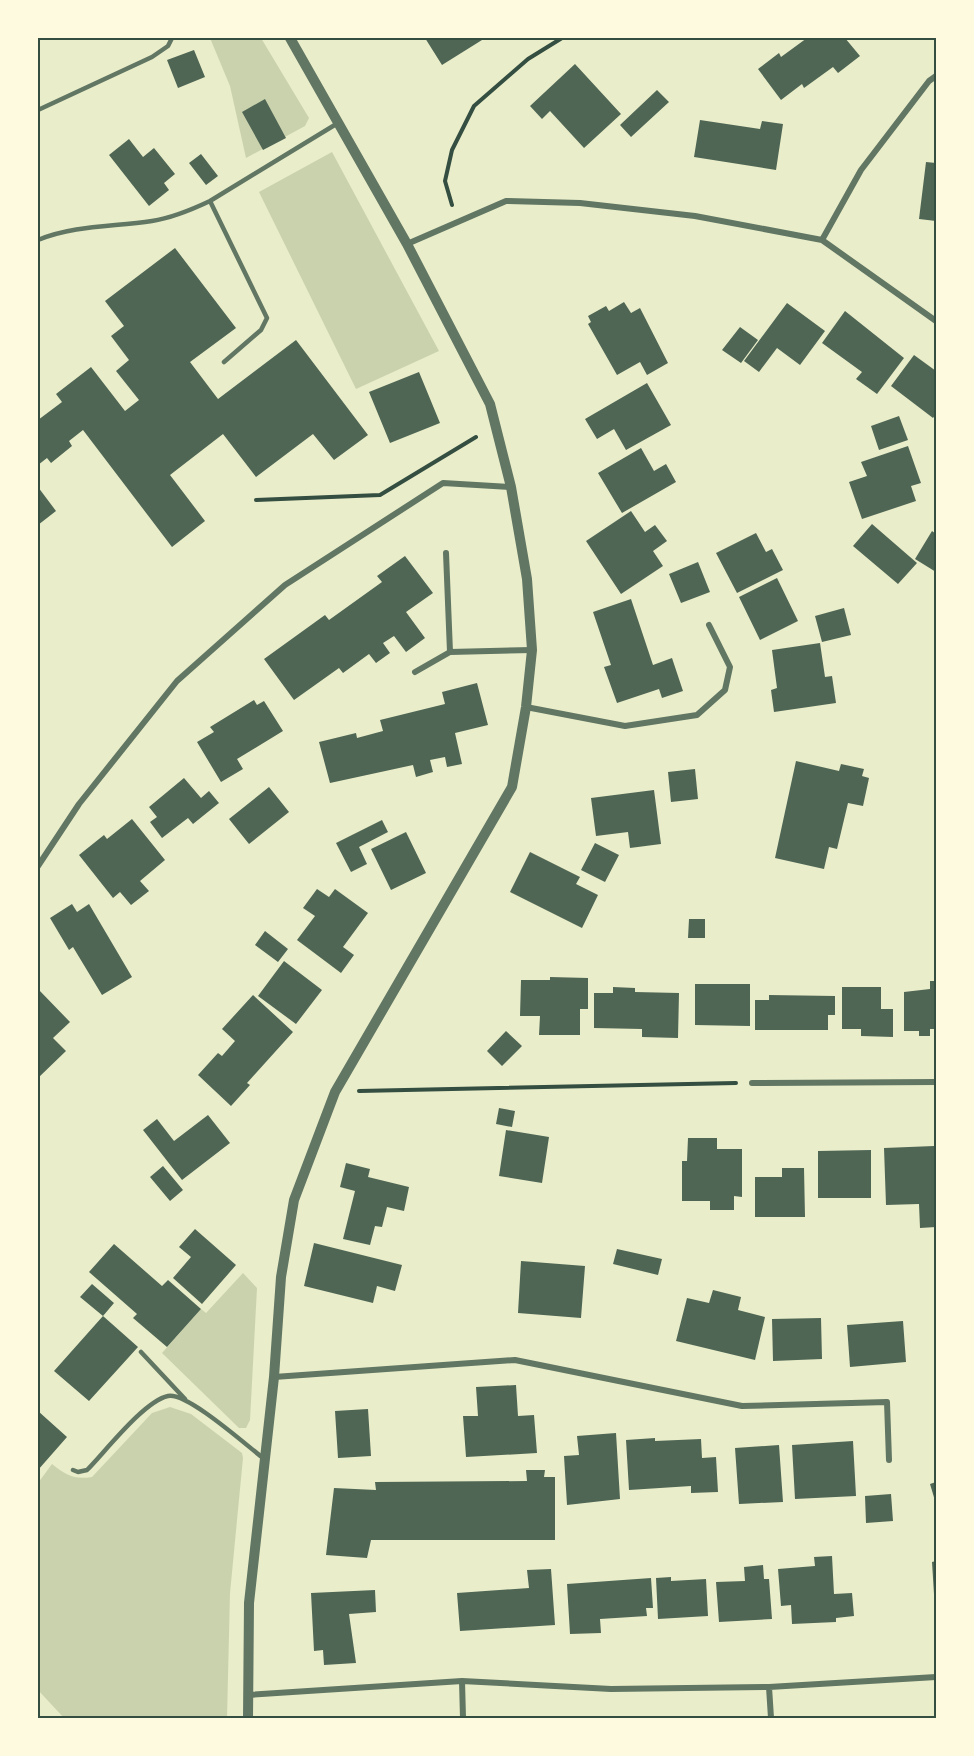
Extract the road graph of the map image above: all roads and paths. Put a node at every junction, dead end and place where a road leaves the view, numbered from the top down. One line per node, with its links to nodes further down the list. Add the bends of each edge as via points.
1 (172, 38): 5 (lane, via 168,46 152,57)
2 (290, 38): 6 (street)
3 (562, 38): 8 (path, via 528,59 474,106 452,150 445,181)
4 (936, 76): 10 (street, via 861,170)
5 (38, 110)
6 (338, 123): 7 (lane); 11 (street)
7 (210, 201): 9 (lane, via 153,221 56,233); 13 (lane, via 267,318 261,330)
8 (456, 221): 10 (street, via 506,201 580,203 695,216); 11 (street)
9 (38, 240)
10 (822, 240): 12 (street)
11 (406, 244): 14 (street)
12 (936, 321)
13 (224, 362)
14 (497, 424): 15 (street); 16 (path, via 380,495)
15 (511, 487): 19 (street, via 527,579); 23 (street, via 443,483 285,585 177,681 79,804)
16 (256, 500)
17 (446, 553): 20 (street)
18 (710, 626): 22 (street, via 730,667 725,690 697,716 625,726)
19 (532, 650): 20 (street); 22 (street)
20 (450, 652): 21 (street)
21 (415, 672)
22 (526, 707): 26 (street, via 512,787)
23 (38, 866)
24 (936, 1082): 25 (street)
25 (752, 1083): 26 (path)
26 (335, 1092): 28 (street, via 294,1200 281,1277)
27 (141, 1352): 29 (lane)
28 (274, 1377): 30 (street); 31 (street, via 515,1360 742,1406 887,1402)
29 (185, 1399): 30 (lane); 32 (lane, via 169,1395 150,1405 87,1470)
30 (265, 1460): 36 (street, via 249,1603)
31 (889, 1460)
32 (73, 1470)
33 (936, 1677): 35 (street)
34 (462, 1681): 35 (street, via 611,1689); 36 (street); 38 (street)
35 (769, 1688): 39 (street)
36 (248, 1695): 37 (street)
37 (248, 1719)
38 (463, 1719)
39 (771, 1719)

